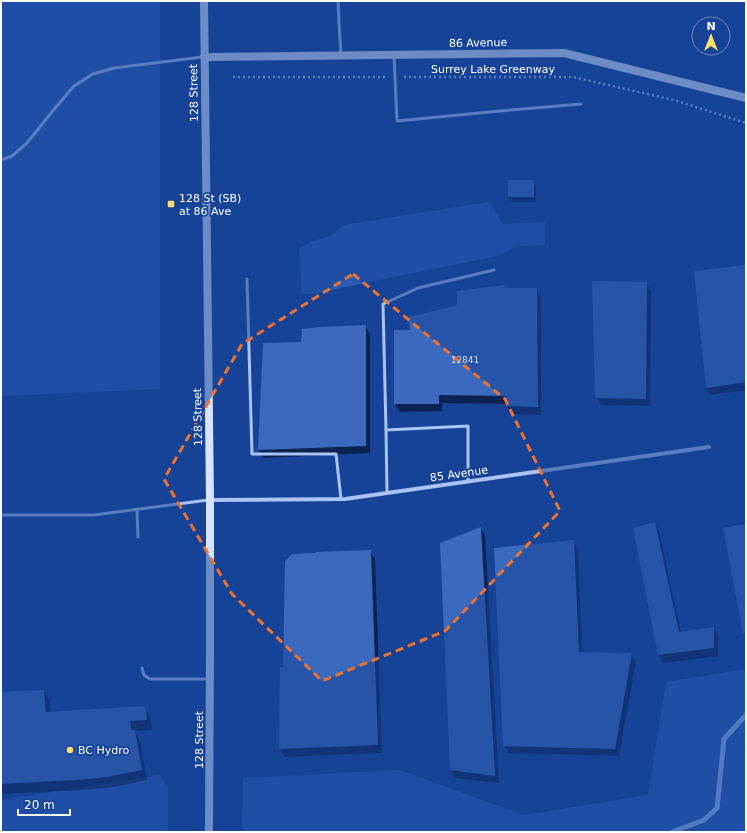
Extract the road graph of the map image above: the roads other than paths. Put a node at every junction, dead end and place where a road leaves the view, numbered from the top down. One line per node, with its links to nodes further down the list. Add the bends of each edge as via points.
1 (204, 1): 5 (main road, 128 Street)
2 (338, 1): 4 (lane)
3 (394, 55): 4 (main road, 86 Avenue); 6 (main road, 86 Avenue, via 564,53); 7 (lane, via 397,121)
4 (341, 56): 5 (main road, 86 Avenue)
5 (204, 57): 8 (lane, via 114,68 93,74 74,86 28,143 12,156); 16 (main road, 128 Street)
6 (746, 98)
7 (581, 104)
8 (1, 160)
9 (494, 270): 11 (lane, via 418,288 383,304)
10 (247, 279): 15 (lane, via 252,454 336,454)
11 (386, 430): 13 (lane, via 468,426); 14 (lane)
12 (708, 447): 13 (street, 85 Avenue)
13 (468, 481): 14 (street, 85 Avenue)
14 (387, 493): 15 (street, 85 Avenue)
15 (341, 499): 16 (street, 85 Avenue)
16 (210, 500): 17 (lane); 21 (main road, 128 Street)
17 (137, 510): 18 (lane, via 94,516); 19 (lane)
18 (1, 515)
19 (138, 537)
20 (142, 668): 21 (lane, via 144,675 150,679)
21 (210, 679): 22 (main road, 128 Street)
22 (209, 832)

